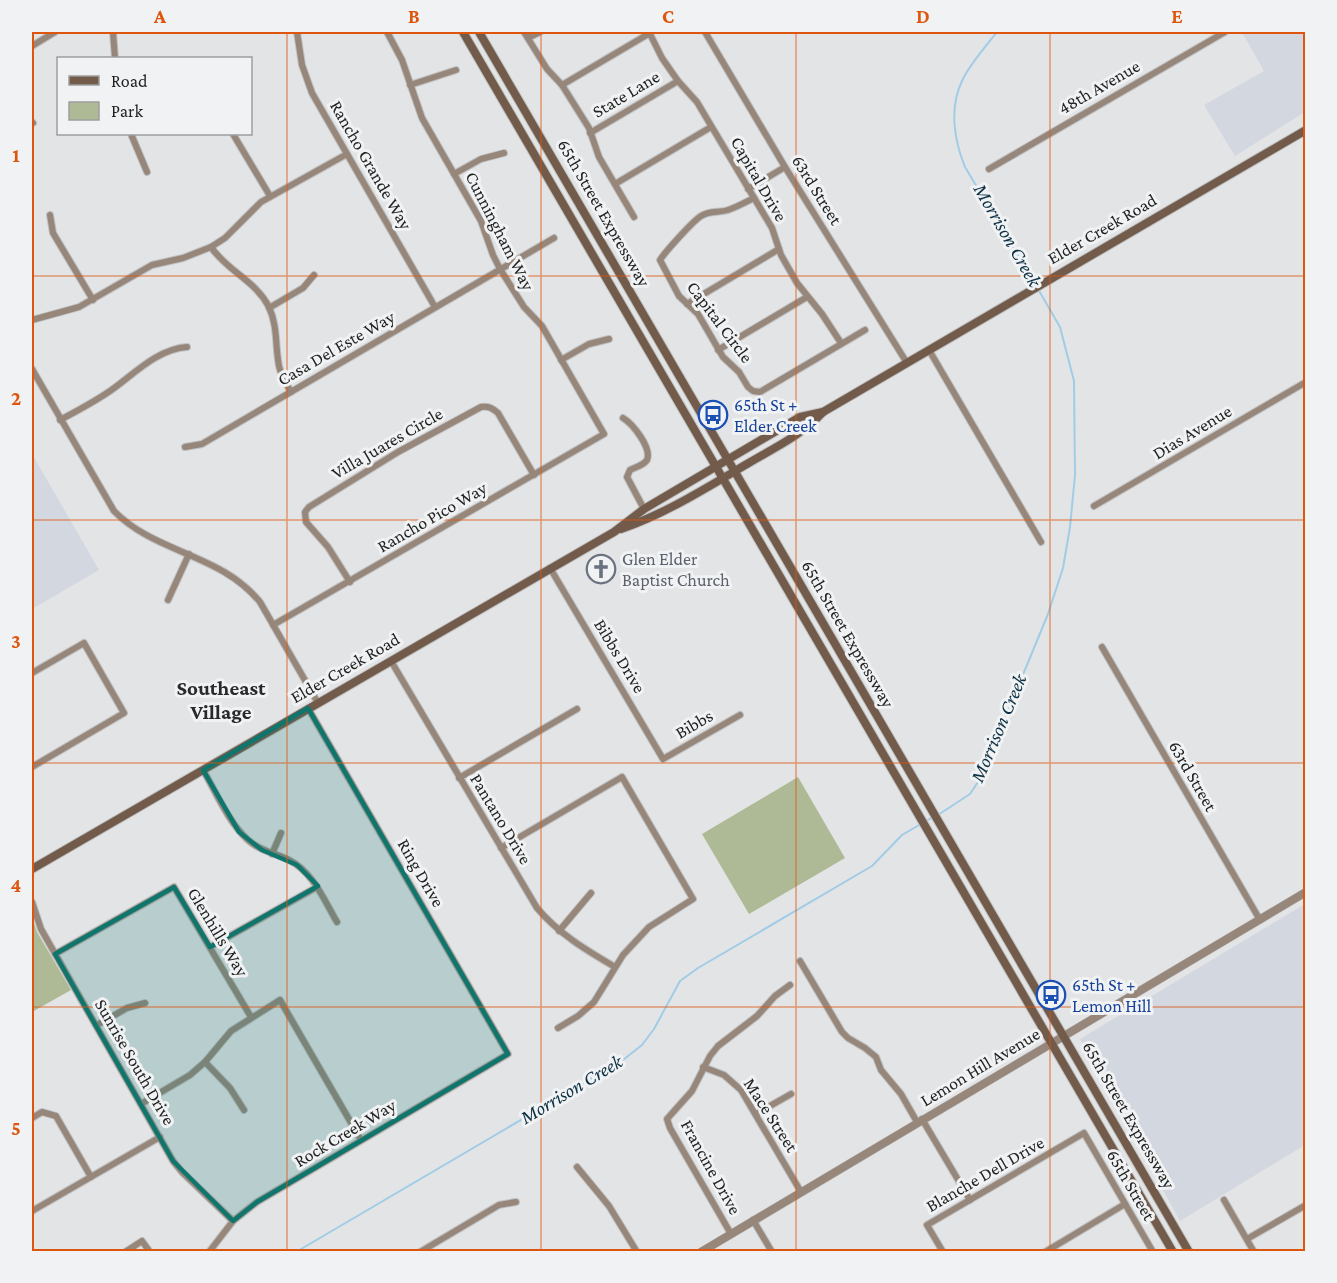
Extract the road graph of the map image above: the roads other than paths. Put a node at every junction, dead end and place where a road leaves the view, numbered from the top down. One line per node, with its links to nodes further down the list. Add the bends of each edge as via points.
1 (55, 32): 13 (street)
2 (113, 32): 14 (street)
3 (297, 32): 25 (street, Rancho Grande Way, via 309,85)
4 (387, 32): 18 (street, Cunningham Way)
5 (463, 32): 64 (main road, 65th Street Expressway)
6 (479, 32): 63 (main road, 65th Street Expressway)
7 (524, 32): 12 (street)
8 (540, 32): 12 (street)
9 (649, 32): 16 (street, Capital Drive); 17 (street)
10 (705, 32): 26 (street, 63rd Street)
11 (1225, 32): 27 (street, 48th Avenue)
12 (528, 38): 17 (street)
13 (32, 45)
14 (115, 57)
15 (456, 70): 18 (street)
16 (678, 81): 19 (street, Capital Drive, via 694,98); 21 (street, State Lane)
17 (562, 85): 21 (street)
18 (410, 86): 29 (street, Cunningham Way, via 422,118)
19 (711, 127): 30 (street); 31 (street, Capital Drive)
20 (1305, 130): 52 (main road, Elder Creek Road)
21 (590, 133): 30 (street, via 598,157)
22 (131, 135): 28 (street)
23 (234, 135): 32 (street)
24 (504, 153): 29 (street, via 481,159)
25 (347, 154): 32 (street); 44 (street, Rancho Grande Way)
26 (785, 167): 31 (street); 54 (street, 63rd Street)
27 (988, 169)
28 (147, 172)
29 (454, 174): 39 (street, Cunningham Way, via 481,221)
30 (615, 184): 35 (street)
31 (748, 189): 33 (street, Capital Drive)
32 (270, 196): 37 (street)
33 (754, 198): 38 (street, Capital Drive); 43 (street, Capital Circle, via 728,210 701,216 666,250 660,260)
34 (50, 215): 42 (street, via 53,233)
35 (634, 217)
36 (554, 238): 39 (street, Casa Del Este Way)
37 (211, 247): 42 (street, via 152,265); 45 (street, via 255,287)
38 (779, 249): 41 (street, Capital Drive); 43 (street)
39 (501, 269): 44 (street, Casa Del Este Way); 53 (street, Cunningham Way)
40 (314, 274): 45 (street, via 303,288)
41 (807, 297): 49 (street, Capital Drive); 51 (street)
42 (93, 300): 46 (street, via 68,312)
43 (687, 304): 51 (street, Capital Circle, via 698,314)
44 (435, 307): 57 (street, Casa Del Este Way)
45 (269, 308): 57 (street, via 280,368)
46 (32, 320)
47 (865, 330): 49 (street, Capital Circle)
48 (609, 339): 53 (street, via 589,344)
49 (841, 343): 51 (street, Capital Circle, via 760,392 748,387)
50 (187, 347): 60 (street, via 170,350)
51 (718, 350)
52 (929, 350): 54 (main road, Elder Creek Road); 71 (street)
53 (561, 360): 61 (street, Cunningham Way)
54 (907, 363): 58 (main road, Elder Creek Road)
55 (32, 369): 60 (street)
56 (1305, 382): 68 (street, Dias Avenue)
57 (291, 392): 62 (street, Casa Del Este Way, via 202,444)
58 (823, 412): 63 (main road, Elder Creek Road, via 800,417); 65 (main road, Elder Creek Road, via 808,428)
59 (623, 418): 69 (street, via 632,424 647,449 647,459 630,470 627,477)
60 (60, 420): 72 (street, via 114,510 140,532)
61 (604, 434): 66 (street, Rancho Pico Way)
62 (185, 447)
63 (727, 459): 64 (main road, Elder Creek Road); 65 (main road, 65th Street Expressway)
64 (715, 466): 67 (main road, 65th Street Expressway); 69 (main road, Elder Creek Road)
65 (735, 471): 67 (main road, Elder Creek Road); 108 (main road, 65th Street Expressway)
66 (534, 475): 74 (street, Rancho Pico Way); 74 (street, Villa Juares Circle, via 492,407 481,407 398,452 305,512 306,522)
67 (722, 478): 70 (main road, Elder Creek Road, via 650,519); 109 (main road, 65th Street Expressway)
68 (1094, 506)
69 (644, 508): 70 (main road, Elder Creek Road)
70 (614, 532): 73 (main road, Elder Creek Road)
71 (1041, 542)
72 (189, 554): 75 (street); 76 (street, via 241,582 260,602)
73 (550, 568): 78 (main road, Elder Creek Road); 84 (street, Bibbs Drive)
74 (350, 582): 76 (street, Rancho Pico Way)
75 (168, 600)
76 (273, 625): 80 (street)
77 (1102, 647): 96 (street, 63rd Street)
78 (391, 661): 80 (main road, Elder Creek Road); 87 (street, Pantano Drive)
79 (32, 673): 85 (street, via 84,643 124,713)
80 (318, 703): 81 (main road, Elder Creek Road)
81 (308, 708): 86 (main road, Elder Creek Road); 110 (street, Ring Drive)
82 (577, 709): 87 (street)
83 (740, 715): 84 (street, Bibbs)
84 (663, 759)
85 (32, 767)
86 (203, 770): 90 (street, via 239,832); 91 (main road, Elder Creek Road)
87 (459, 778): 89 (street, Pantano Drive)
88 (281, 833): 90 (street)
89 (501, 848): 98 (street, Pantano Drive, via 537,908); 102 (street, via 622,777 693,898 649,927)
90 (273, 854): 92 (street, via 297,865)
91 (32, 869)
92 (317, 887): 97 (street); 99 (street)
93 (1305, 892): 96 (street, Lemon Hill Avenue)
94 (591, 893): 98 (street)
95 (32, 902): 100 (street, Sunrise South Drive)
96 (1260, 920): 108 (street, Lemon Hill Avenue)
97 (337, 922)
98 (559, 932): 102 (street, Pantano Drive)
99 (210, 947): 100 (street, Glenhills Way, via 174,887); 105 (street, Glenhills Way)
100 (55, 954): 106 (street, Sunrise South Drive)
101 (800, 961): 118 (street, via 842,1032 876,1057 881,1070)
102 (615, 967): 107 (street, via 594,1002)
103 (790, 985): 112 (street, Francine Drive, via 718,1046)
104 (144, 1003): 106 (street)
105 (251, 1017): 111 (street, via 231,1031); 121 (street, via 280,1000)
106 (96, 1025): 114 (street, Sunrise South Drive)
107 (558, 1028)
108 (1064, 1035): 109 (street, Lemon Hill Avenue); 148 (main road, 65th Street Expressway)
109 (1051, 1042): 118 (street, Lemon Hill Avenue); 147 (main road, 65th Street Expressway)
110 (508, 1054): 121 (street, Rock Creek Way)
111 (206, 1062): 114 (street); 115 (street)
112 (704, 1067): 116 (street, Mace Street, via 734,1082); 133 (street, Francine Drive, via 692,1091 667,1119)
113 (791, 1094): 116 (street)
114 (141, 1104): 120 (street, Sunrise South Drive)
115 (244, 1110)
116 (756, 1114): 124 (street, Mace Street)
117 (32, 1118): 123 (street, via 42,1112 56,1116)
118 (920, 1120): 124 (street, Lemon Hill Avenue); 125 (street)
119 (1084, 1133): 125 (street, Blanche Dell Drive); 128 (street, 65th Street)
120 (160, 1137): 123 (street); 132 (street, Sunrise South Drive, via 182,1172)
121 (361, 1140): 132 (street, Rock Creek Way)
122 (577, 1167): 141 (street)
123 (92, 1177): 130 (street)
124 (801, 1192): 131 (street, Lemon Hill Avenue)
125 (970, 1200): 144 (street, Blanche Dell Drive, via 927,1225)
126 (1224, 1200): 134 (street)
127 (516, 1202): 135 (street, via 499,1205)
128 (1125, 1204): 145 (street); 146 (street, 65th Street)
129 (1305, 1205): 134 (street)
130 (32, 1211)
131 (753, 1220): 133 (street, Lemon Hill Avenue); 143 (street)
132 (233, 1221): 138 (street, Rock Creek Way)
133 (731, 1234): 142 (street, Lemon Hill Avenue)
134 (1247, 1239): 149 (street)
135 (432, 1244): 139 (street); 140 (street)
136 (125, 1251): 137 (street, via 142,1241)
137 (150, 1251)
138 (210, 1251)
139 (420, 1251)
140 (436, 1251)
141 (638, 1251)
142 (701, 1251)
143 (772, 1251)
144 (943, 1251)
145 (1045, 1251)
146 (1153, 1251)
147 (1173, 1251)
148 (1189, 1251)
149 (1254, 1251)

